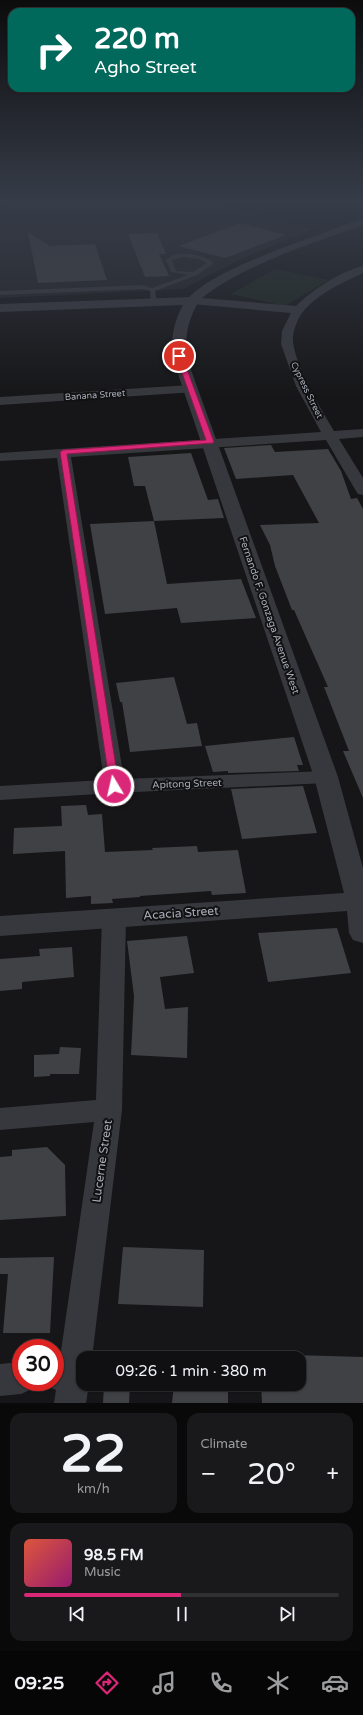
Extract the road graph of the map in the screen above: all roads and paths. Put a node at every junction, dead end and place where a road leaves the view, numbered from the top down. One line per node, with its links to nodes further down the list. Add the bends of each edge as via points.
1 (172, 266): 5 (lane, via 174,272)
2 (206, 266): 5 (lane)
3 (251, 266): 8 (street, via 227,276 201,292)
4 (363, 269): 10 (street, Cypress Street, via 325,290)
5 (195, 274): 7 (lane)
6 (0, 293): 7 (lane, via 143,287)
7 (153, 296): 8 (street); 9 (street)
8 (192, 301): 10 (street); 11 (street, Fernando F. Gonzaga Avenue West, via 185,311 178,345)
9 (0, 308)
10 (299, 310): 14 (street, Cypress Street, via 286,339 292,362)
11 (190, 389): 12 (street, Banana Street); 15 (street, Fernando F. Gonzaga Avenue West)
12 (0, 401)
13 (363, 433): 14 (street)
14 (329, 435): 15 (street); 18 (street, Cypress Street)
15 (210, 442): 16 (street); 20 (street, Fernando F. Gonzaga Avenue West)
16 (63, 452): 17 (street); 21 (street)
17 (0, 457)
18 (357, 468): 19 (street, Cypress Street)
19 (363, 491)
20 (326, 777): 21 (street, Apitong Street); 23 (street, Fernando F. Gonzaga Avenue West)
21 (114, 786): 22 (street, Apitong Street)
22 (0, 793)
23 (361, 901): 24 (street, Acacia Street); 26 (street, Fernando F. Gonzaga Avenue West)
24 (114, 918): 25 (street, Acacia Street); 27 (street, Lucerne Street)
25 (0, 926)
26 (363, 933)
27 (109, 1110): 28 (street); 29 (street, Lucerne Street)
28 (0, 1119)
29 (64, 1374): 32 (street, Lucerne Street)
30 (12, 1379): 31 (street)
31 (0, 1380)
32 (70, 1403)

